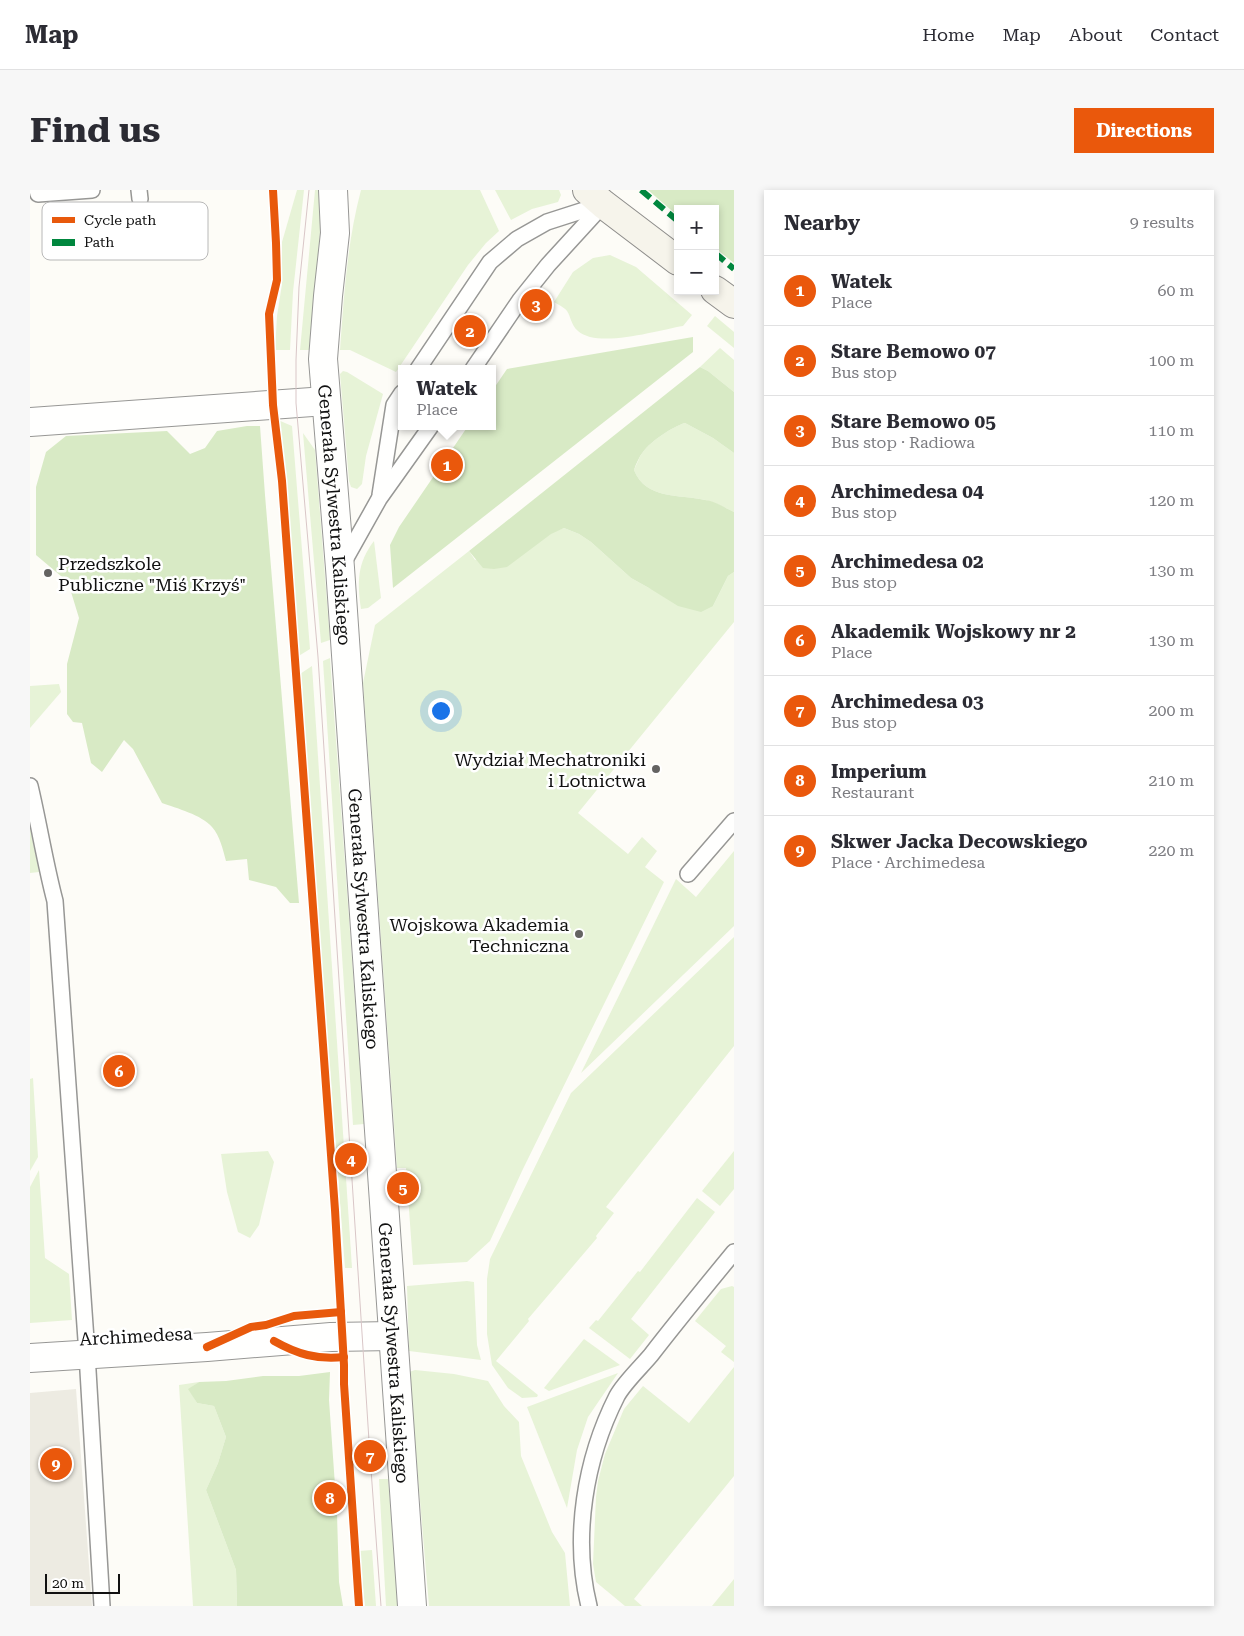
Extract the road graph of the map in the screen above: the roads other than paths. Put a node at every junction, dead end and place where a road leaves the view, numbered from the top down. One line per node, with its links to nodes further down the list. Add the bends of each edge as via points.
1 (37, 190): 2 (lane, via 38,194)
2 (92, 190)
3 (333, 190): 6 (street, Generała Sylwestra Kaliskiego)
4 (350, 190): 6 (street, Generała Sylwestra Kaliskiego)
5 (595, 197): 7 (main road); 10 (lane, via 517,239 490,262); 11 (lane)
6 (335, 233): 13 (street, Generała Sylwestra Kaliskiego, via 323,359)
7 (674, 258)
8 (719, 293): 9 (main road)
9 (734, 304)
10 (421, 365)
11 (475, 365)
12 (398, 399): 16 (lane, via 394,405)
13 (326, 401): 14 (street); 17 (street, Generała Sylwestra Kaliskiego)
14 (30, 422)
15 (428, 430): 16 (lane)
16 (379, 499): 17 (lane)
17 (340, 568): 22 (street, Generała Sylwestra Kaliskiego)
18 (30, 786): 23 (lane, via 55,901)
19 (734, 821): 20 (lane)
20 (688, 874)
21 (734, 1252): 27 (lane, via 618,1394 600,1436 587,1485 582,1532 581,1552)
22 (393, 1336): 23 (street, Archimedesa, via 330,1337); 26 (street, Generała Sylwestra Kaliskiego)
23 (87, 1354): 24 (street, Archimedesa); 25 (lane)
24 (30, 1358)
25 (102, 1606)
26 (412, 1606)
27 (590, 1606)

